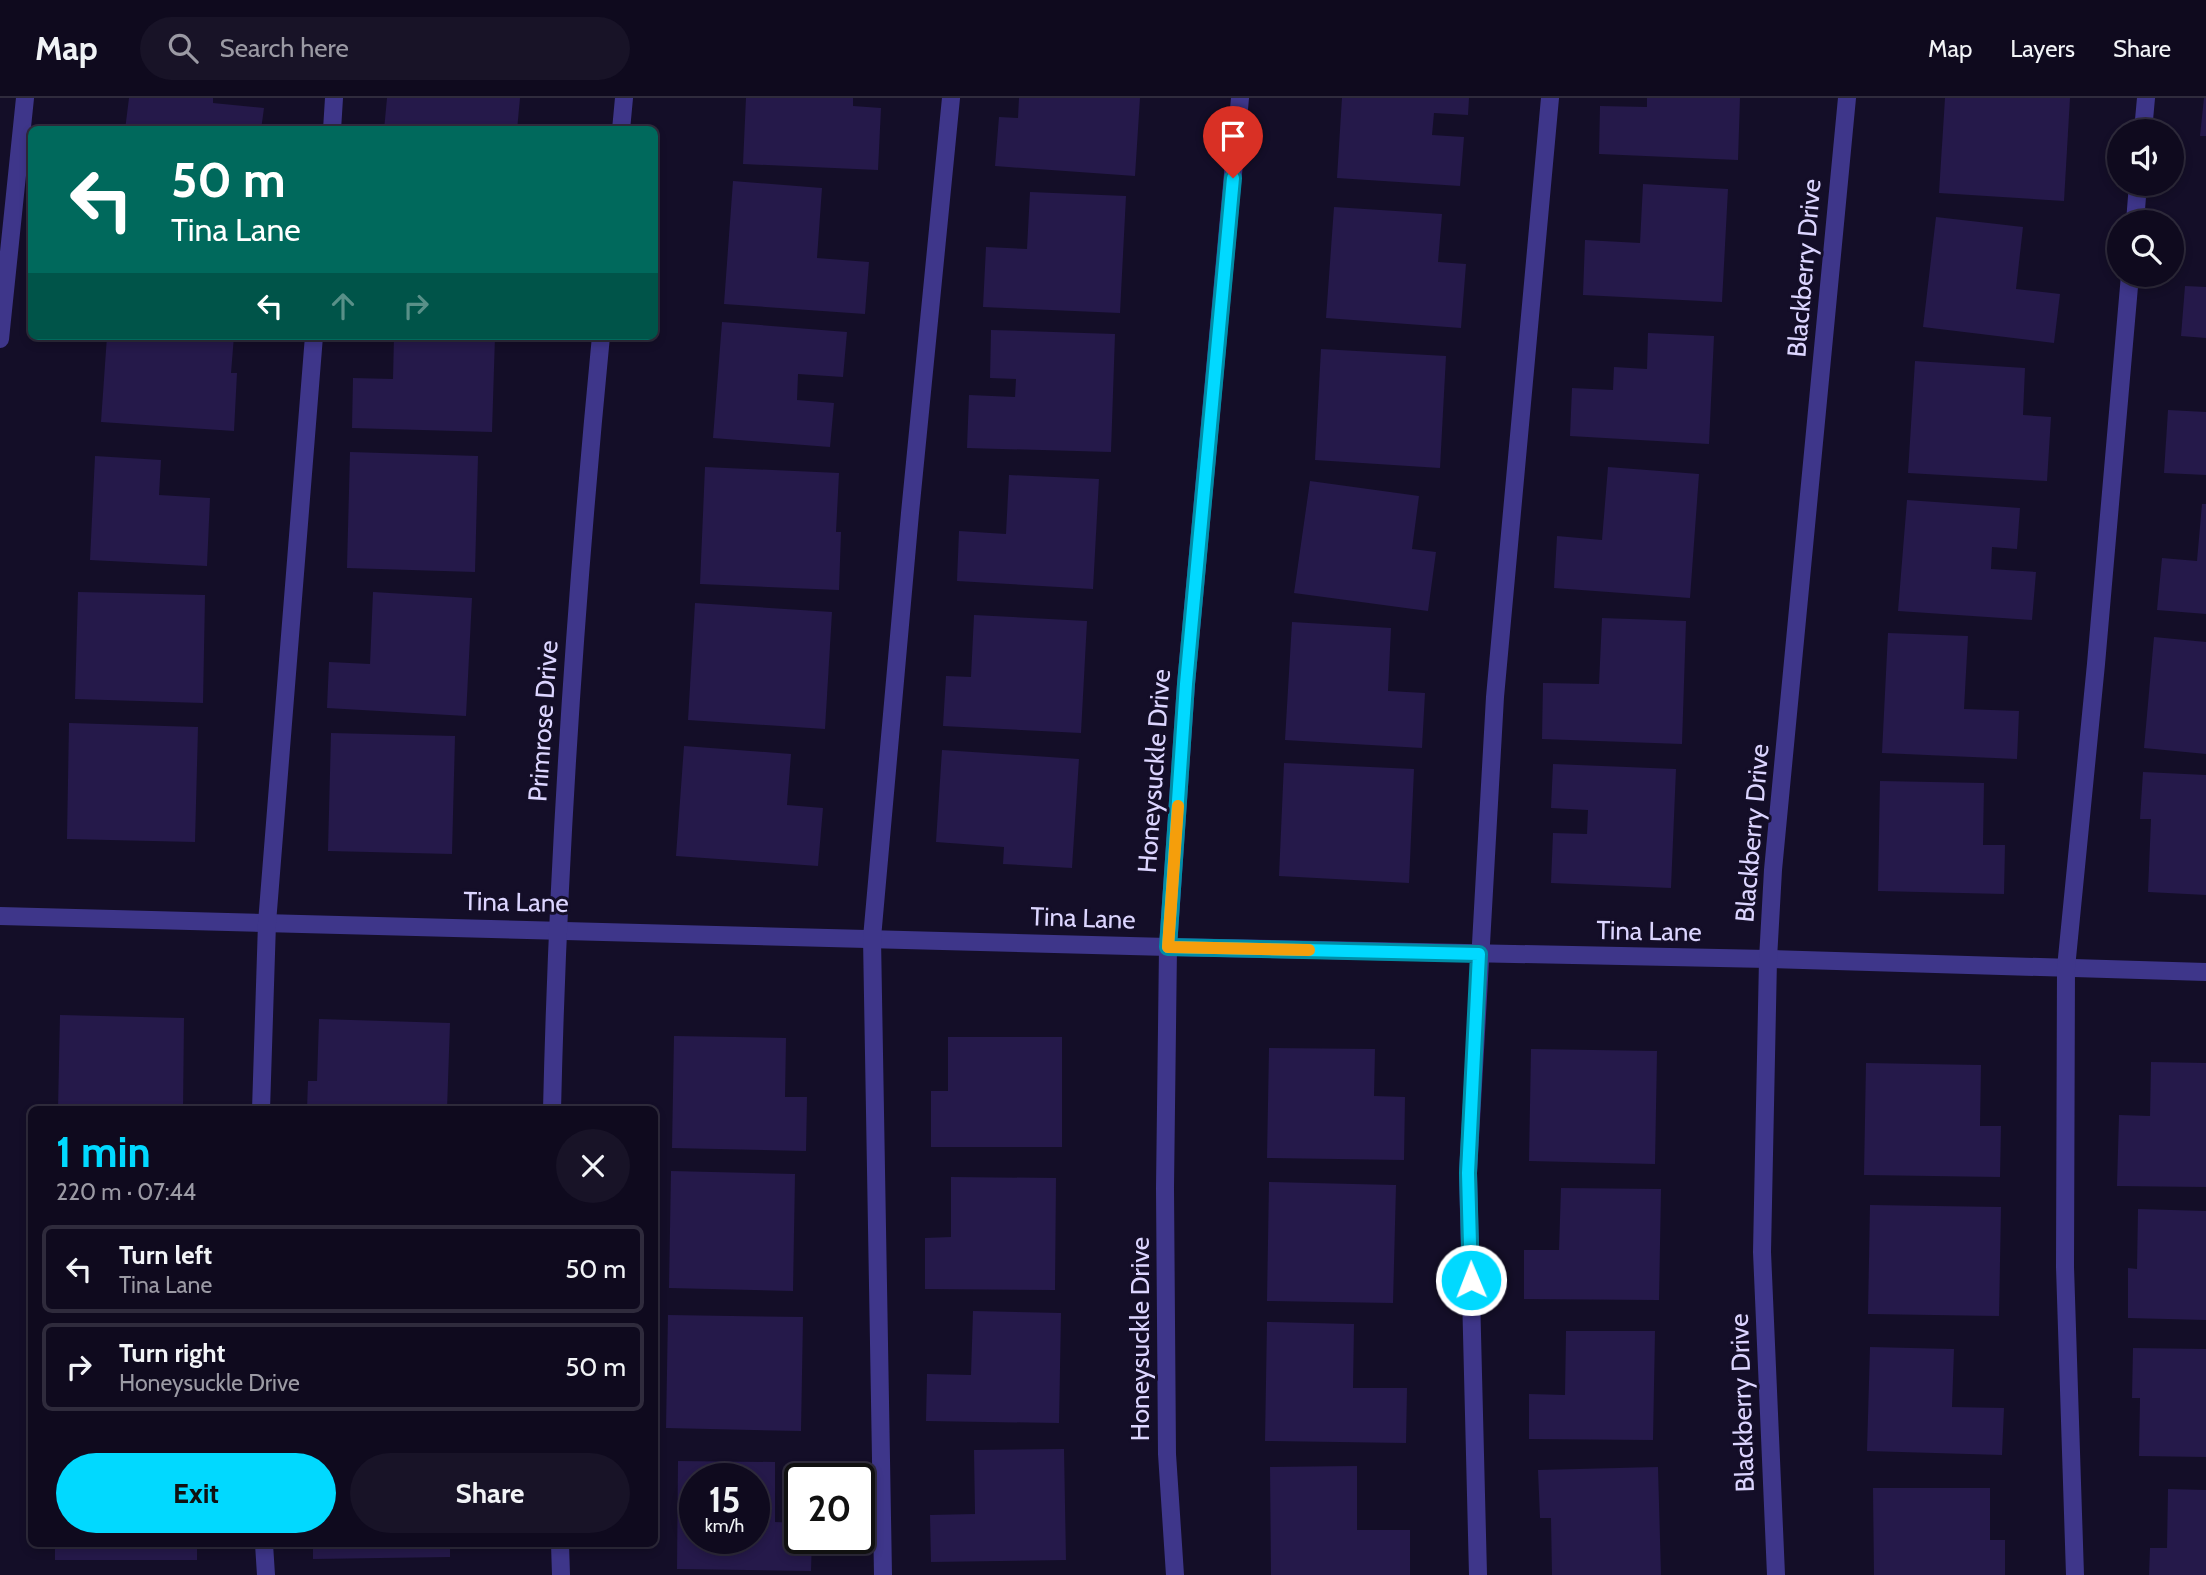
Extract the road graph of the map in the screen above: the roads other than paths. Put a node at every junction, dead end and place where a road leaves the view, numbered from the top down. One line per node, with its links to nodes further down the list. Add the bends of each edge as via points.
1 (25, 98): 13 (street)
2 (334, 98): 10 (street)
3 (624, 98): 11 (street)
4 (950, 98): 19 (street)
5 (1240, 98): 20 (street, Honeysuckle Drive, via 1186,684)
6 (1550, 98): 21 (street, via 1495,697)
7 (1847, 98): 22 (street, Blackberry Drive)
8 (2146, 98): 9 (street)
9 (2144, 119)
10 (332, 126)
11 (621, 126)
12 (2129, 287): 23 (street)
13 (0, 340)
14 (314, 340): 17 (street)
15 (601, 340): 18 (street, Primrose Drive, via 583,523)
16 (0, 916): 17 (street, Tina Lane)
17 (267, 923): 18 (street, Tina Lane); 25 (street)
18 (556, 929): 19 (street, Tina Lane); 26 (street, Primrose Drive)
19 (872, 938): 20 (street, Tina Lane); 31 (street)
20 (1168, 947): 21 (street, Tina Lane); 32 (street, Honeysuckle Drive, via 1167,1441)
21 (1479, 954): 22 (street, Tina Lane); 33 (street, via 1468,1173)
22 (1768, 959): 23 (street, Tina Lane); 34 (street, Blackberry Drive, via 1762,1252)
23 (2066, 968): 24 (street, Tina Lane); 35 (street, via 2065,1267)
24 (2206, 972)
25 (261, 1106)
26 (552, 1106)
27 (264, 1547): 29 (street)
28 (560, 1547): 30 (street)
29 (265, 1575)
30 (561, 1575)
31 (883, 1575)
32 (1175, 1575)
33 (1478, 1575)
34 (1776, 1575)
35 (2075, 1575)

